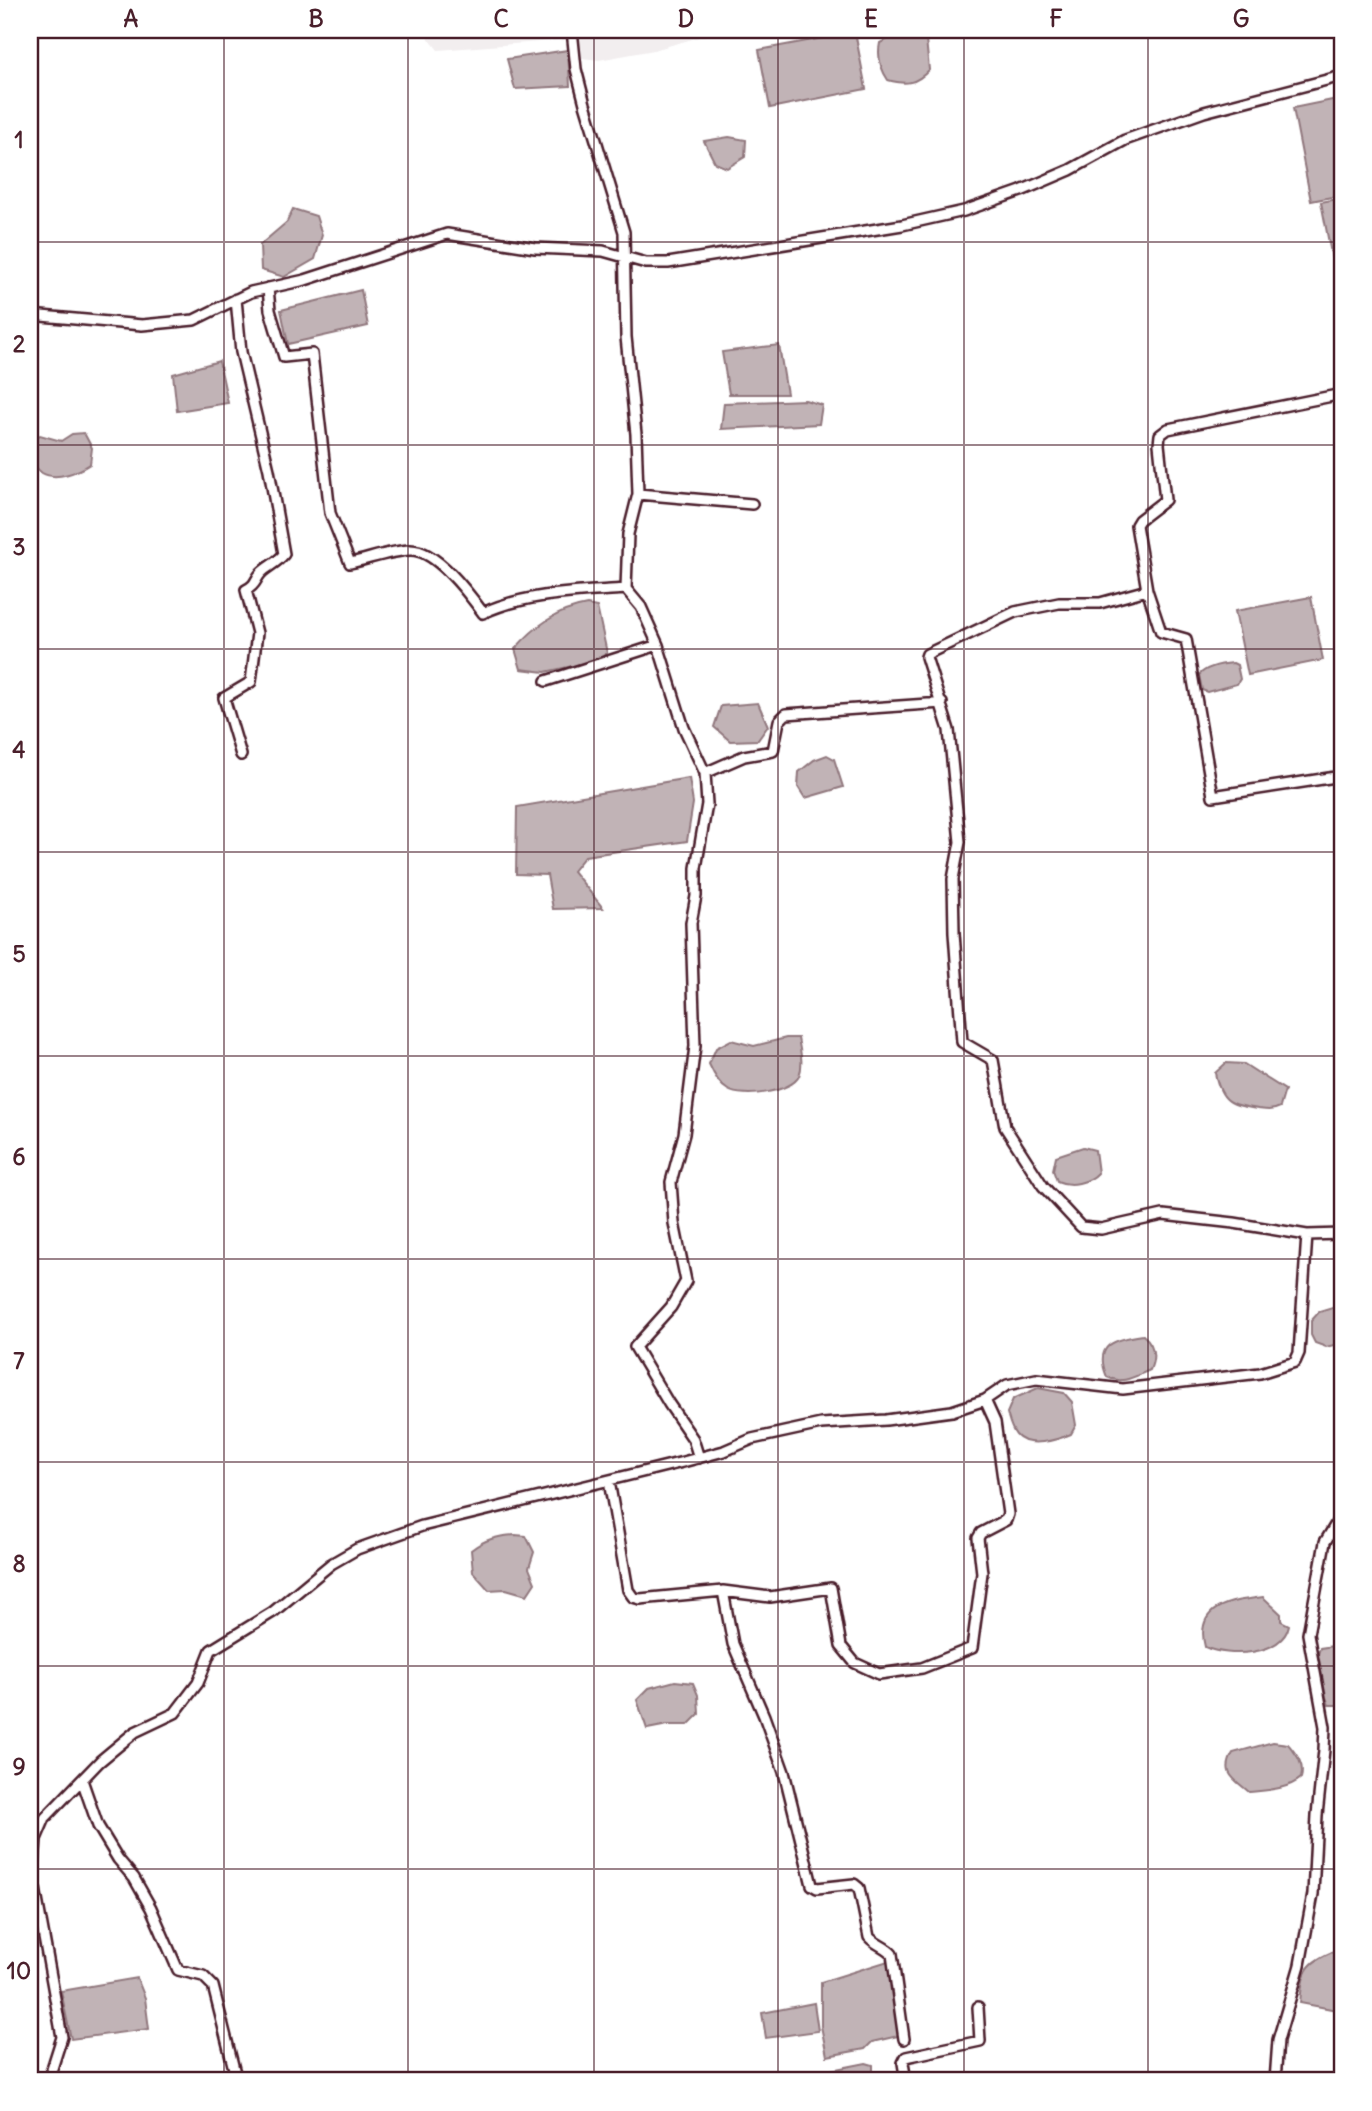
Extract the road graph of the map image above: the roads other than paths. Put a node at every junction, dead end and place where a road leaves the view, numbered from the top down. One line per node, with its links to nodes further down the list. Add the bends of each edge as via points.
1 (572, 30): 3 (street, via 576,69 624,232)
2 (1342, 76): 3 (street, via 1204,113 1125,140 1070,170 964,211 668,263 646,263)
3 (625, 256): 4 (street, via 447,234); 8 (street)
4 (268, 288): 5 (street); 10 (street, via 284,357 312,354 330,513 350,563 412,550 429,555 483,613 570,592)
5 (236, 299): 6 (street, via 194,320 142,325); 15 (street, via 242,352 284,554 246,590 257,633 251,682 224,698)
6 (30, 315)
7 (1342, 394): 11 (street, via 1168,429 1160,435 1165,500 1136,525)
8 (638, 494): 9 (street); 10 (street, via 628,534)
9 (751, 504)
10 (626, 589): 12 (street, via 641,607)
11 (1147, 590): 14 (street, via 1100,603 1059,603 1015,612 927,654); 17 (street, via 1161,632 1186,639 1213,796)
12 (658, 645): 13 (street); 16 (street, via 684,728)
13 (546, 681)
14 (942, 703): 16 (street, via 786,714 779,720 773,751 744,757); 19 (street, via 960,842 953,879 961,1042 993,1060 1005,1127 1043,1186 1081,1227 1101,1229 1163,1216)
15 (241, 755)
16 (705, 774): 21 (street, via 708,804 695,868 691,923 695,1046 684,1134 671,1182 686,1281 671,1307 635,1347 693,1439)
17 (1342, 776)
18 (1342, 1234): 19 (street)
19 (1307, 1235): 20 (street, via 1295,1362 1260,1373 1123,1388 1036,1378 1007,1385)
20 (985, 1400): 21 (street, via 886,1420 821,1424 752,1439); 24 (street, via 995,1422 1008,1514 978,1538 982,1573 972,1648 922,1668 879,1674 855,1663 841,1646 831,1588 770,1597)
21 (699, 1458): 22 (street)
22 (609, 1481): 24 (street, via 633,1597); 25 (street, via 422,1526 357,1549 331,1564 274,1612 211,1650 198,1683 175,1713 135,1732)
23 (1342, 1514): 31 (street, via 1325,1542 1308,1634 1325,1727 1324,1750 1313,1894 1300,1965 1278,2040)
24 (723, 1591): 27 (street, via 733,1644 784,1772 812,1885 854,1884 859,1888 869,1937 892,1954)
25 (82, 1780): 28 (street, via 45,1818 36,1839 33,1877 62,2037); 29 (street, via 97,1826 134,1878 178,1970 203,1976 213,1986)
26 (978, 2007): 30 (street, via 980,2041 906,2057 902,2063)
27 (904, 2039)
28 (48, 2081)
29 (237, 2081)
30 (906, 2081)
31 (1275, 2081)

